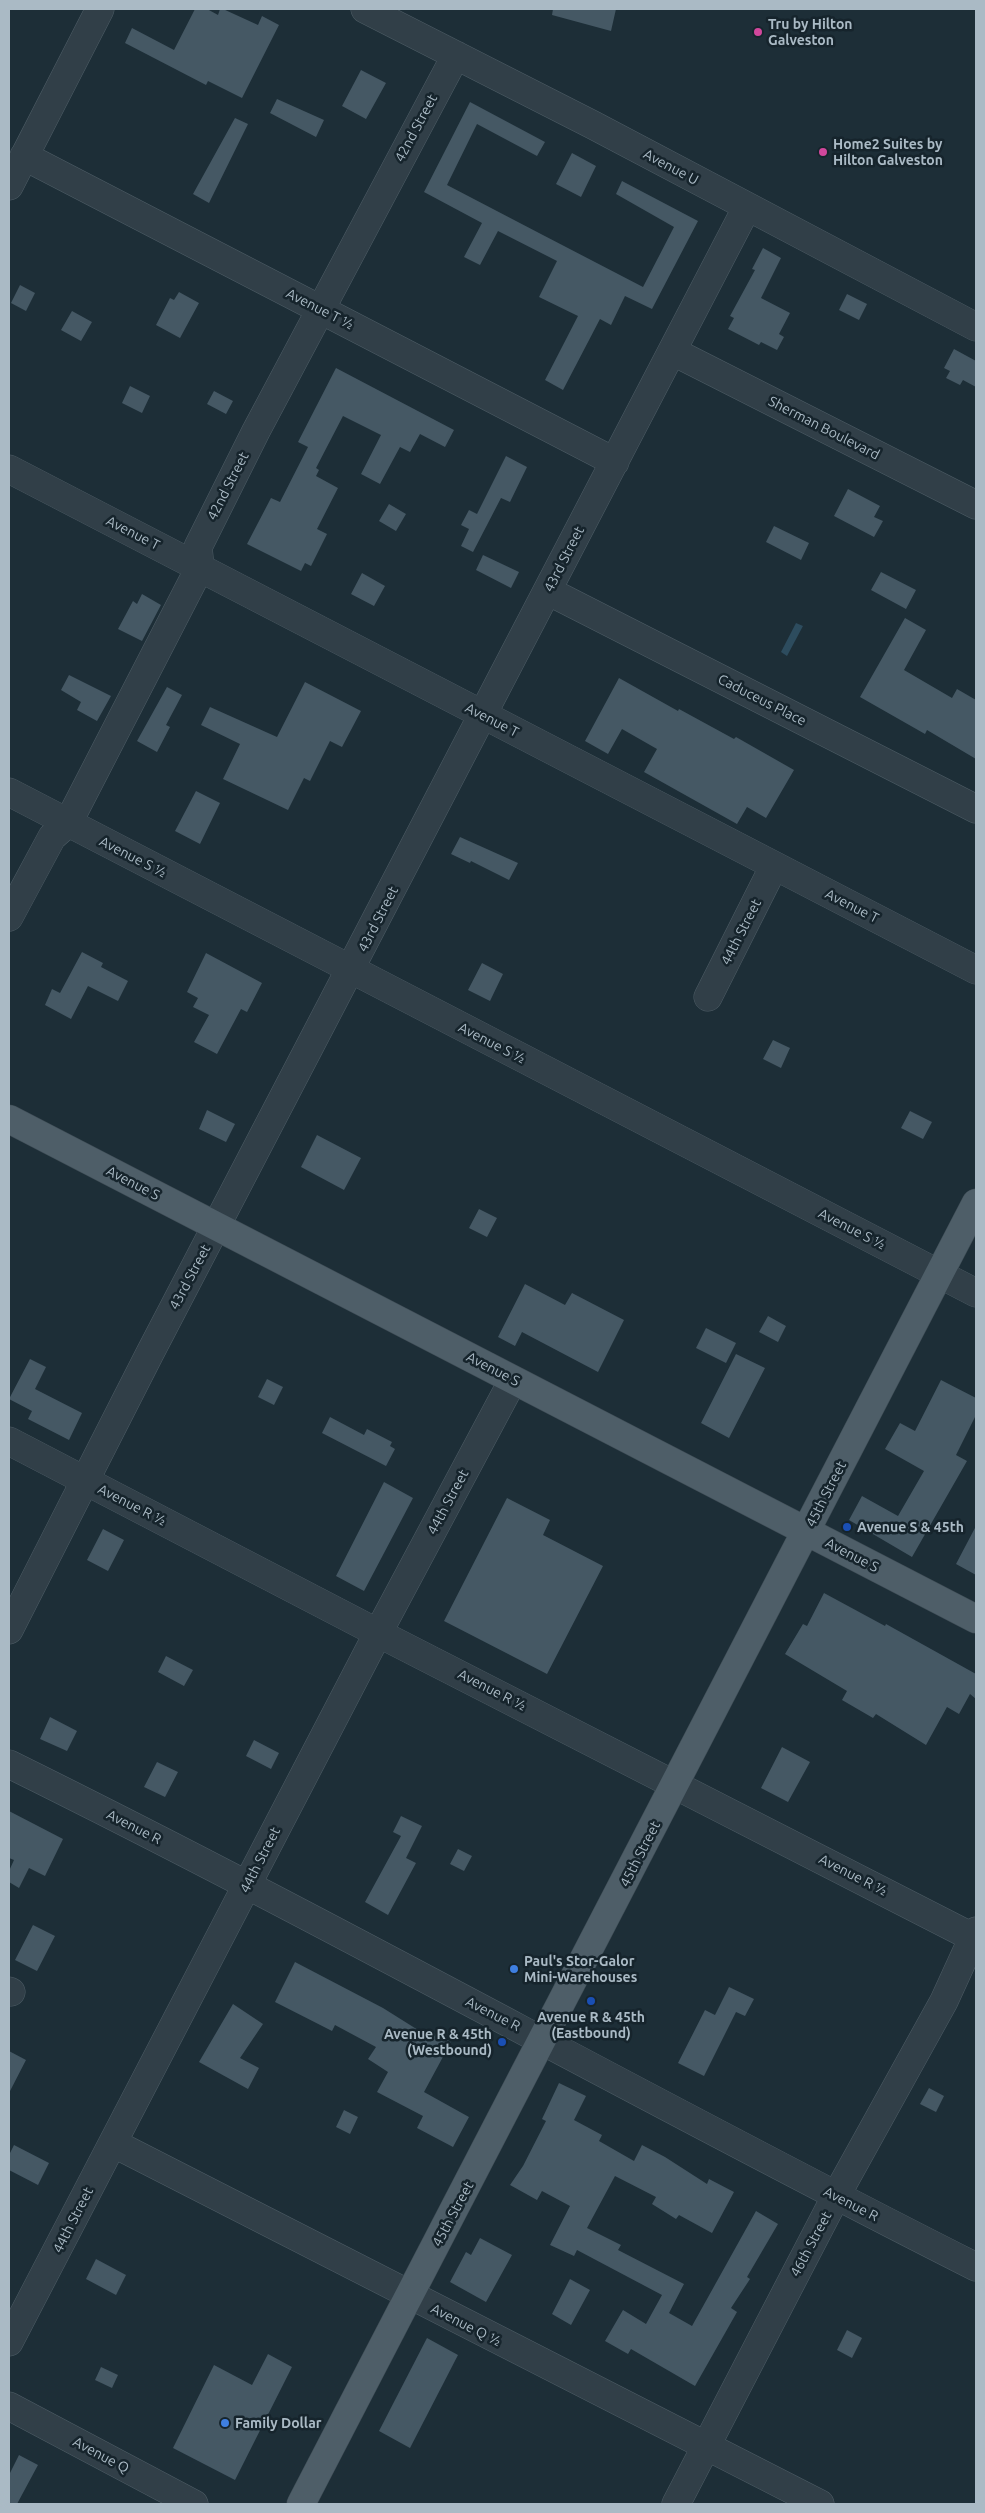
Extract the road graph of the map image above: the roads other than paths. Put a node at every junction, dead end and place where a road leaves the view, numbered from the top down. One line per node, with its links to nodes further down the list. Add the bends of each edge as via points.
1 (100, 9): 4 (street)
2 (365, 9): 3 (street, Avenue U)
3 (456, 54): 6 (street, Avenue U); 7 (street, 42nd Street)
4 (24, 156): 5 (street); 7 (street, Avenue T ½)
5 (9, 186)
6 (747, 207): 8 (street, Avenue U); 9 (street, 43rd Street)
7 (320, 309): 10 (street, Avenue T ½); 13 (street, 42nd Street, via 198,546)
8 (976, 327)
9 (672, 351): 10 (street, 43rd Street); 12 (street, Sherman Boulevard)
10 (615, 462): 14 (street, 43rd Street)
11 (9, 470): 13 (street, Avenue T)
12 (976, 505)
13 (200, 567): 15 (street, Avenue T); 18 (street, 42nd Street)
14 (548, 591): 15 (street, 43rd Street); 17 (street, Caduceus Place)
15 (483, 716): 19 (street, Avenue T); 21 (street, 43rd Street)
16 (9, 792): 18 (street, Avenue S ½)
17 (976, 809)
18 (68, 823): 20 (street, 42nd Street, via 52,837); 21 (street, Avenue S ½)
19 (774, 866): 22 (street, Avenue T); 23 (street, 44th Street)
20 (9, 917)
21 (351, 970): 26 (street, 43rd Street); 27 (street, Avenue S ½)
22 (976, 970)
23 (708, 997)
24 (9, 1119): 26 (main road, Avenue S)
25 (976, 1203): 27 (main road, 45th Street)
26 (216, 1226): 29 (main road, Avenue S); 31 (street, 43rd Street)
27 (940, 1274): 28 (street, Avenue S ½); 32 (main road, 45th Street)
28 (976, 1293)
29 (513, 1380): 32 (main road, Avenue S); 35 (street, 44th Street)
30 (9, 1440): 31 (street, Avenue R ½)
31 (86, 1481): 34 (street, 43rd Street); 35 (street, Avenue R ½)
32 (806, 1531): 33 (main road, Avenue S); 37 (main road, 45th Street)
33 (976, 1619)
34 (9, 1630)
35 (378, 1632): 37 (street, Avenue R ½); 38 (street, 44th Street)
36 (9, 1764): 38 (street, Avenue R)
37 (676, 1784): 39 (street, Avenue R ½); 40 (main road, 45th Street)
38 (246, 1886): 40 (street, Avenue R); 41 (street, 44th Street)
39 (975, 1936): 42 (street, 46th Street, via 944,2001)
40 (544, 2040): 42 (street, Avenue R); 44 (main road, 45th Street)
41 (113, 2143): 44 (street, Avenue Q ½); 45 (street, 44th Street)
42 (836, 2196): 43 (street, Avenue R); 47 (street, 46th Street)
43 (976, 2267)
44 (410, 2296): 47 (street, Avenue Q ½); 49 (main road, 45th Street)
45 (9, 2342)
46 (9, 2406): 48 (street, Avenue Q)
47 (706, 2446): 50 (street, 46th Street); 51 (street, Avenue Q ½)
48 (194, 2504)
49 (301, 2504)
50 (676, 2504)
51 (820, 2504)

